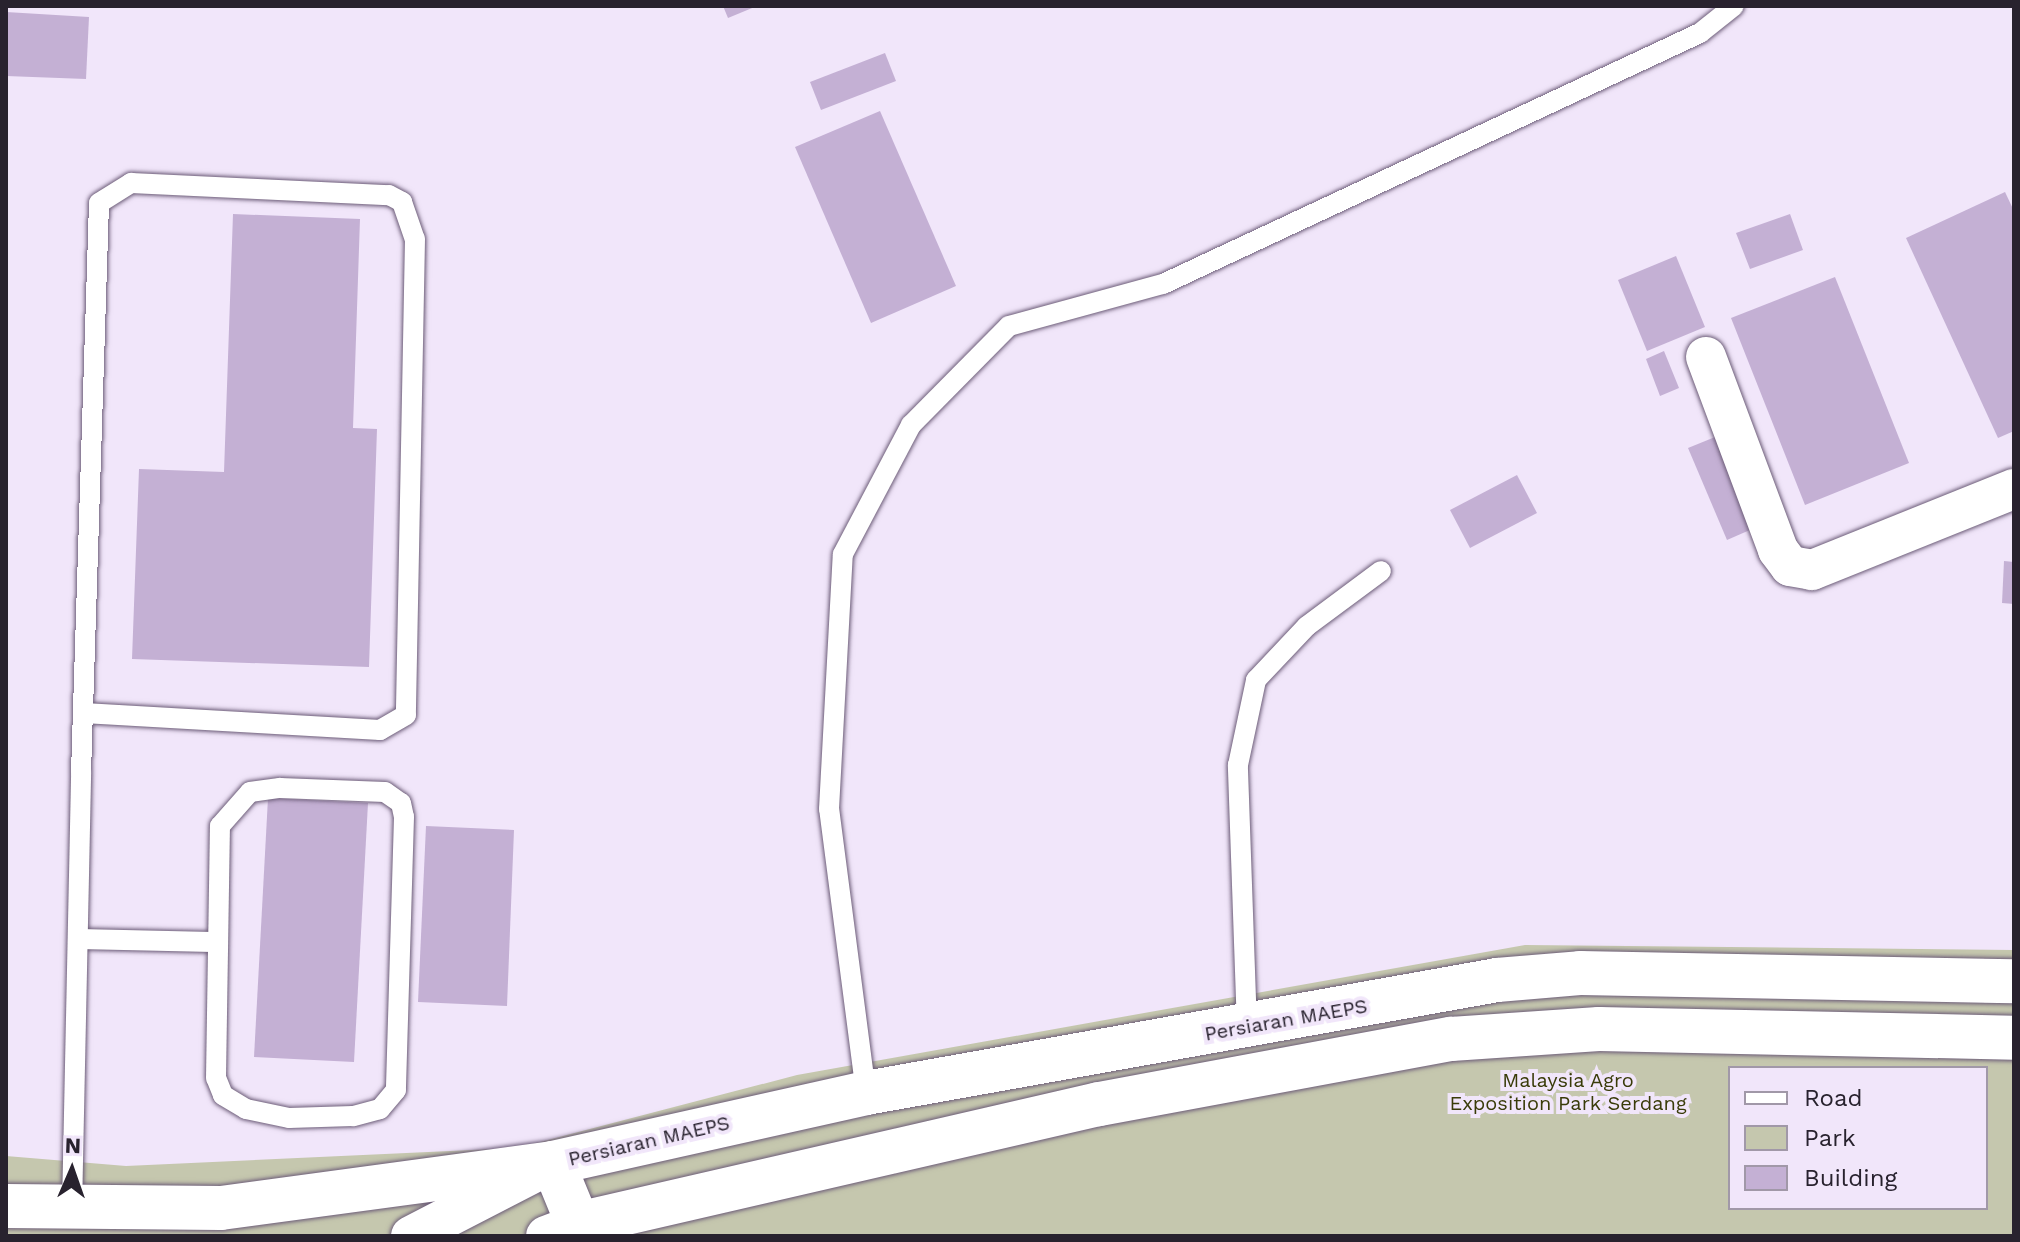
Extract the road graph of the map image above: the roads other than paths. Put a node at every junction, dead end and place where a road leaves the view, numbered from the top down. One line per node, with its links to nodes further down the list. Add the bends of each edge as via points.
1 (1734, 6): 11 (lane, via 1700,33 1163,284 1009,326 911,425 843,554 829,809)
2 (1706, 357): 3 (street, via 1778,550 1790,566 1812,570)
3 (2014, 489)
4 (1381, 571): 9 (lane, via 1307,626 1256,680 1238,765)
5 (83, 713): 5 (lane, via 99,203 131,183 389,195 402,202 415,239 406,715 380,730); 6 (lane)
6 (78, 939): 7 (lane); 14 (lane)
7 (214, 942): 7 (lane, via 220,826 241,798 280,788 355,790 385,792 401,803 400,1065 396,1090 380,1109 289,1118 246,1109 223,1095 216,1078)
8 (2014, 981): 9 (street, Persiaran MAEPS, via 1580,973 1497,980)
9 (1247, 1028): 11 (street, Persiaran MAEPS)
10 (2014, 1038): 16 (street, Persiaran MAEPS, via 1599,1029 1451,1039 1099,1104)
11 (866, 1093): 12 (street, Persiaran MAEPS)
12 (553, 1163): 15 (street); 16 (street, Persiaran MAEPS); 17 (street)
13 (6, 1206): 14 (street)
14 (72, 1209): 15 (street)
15 (286, 1220)
16 (568, 1232)
17 (411, 1236)

